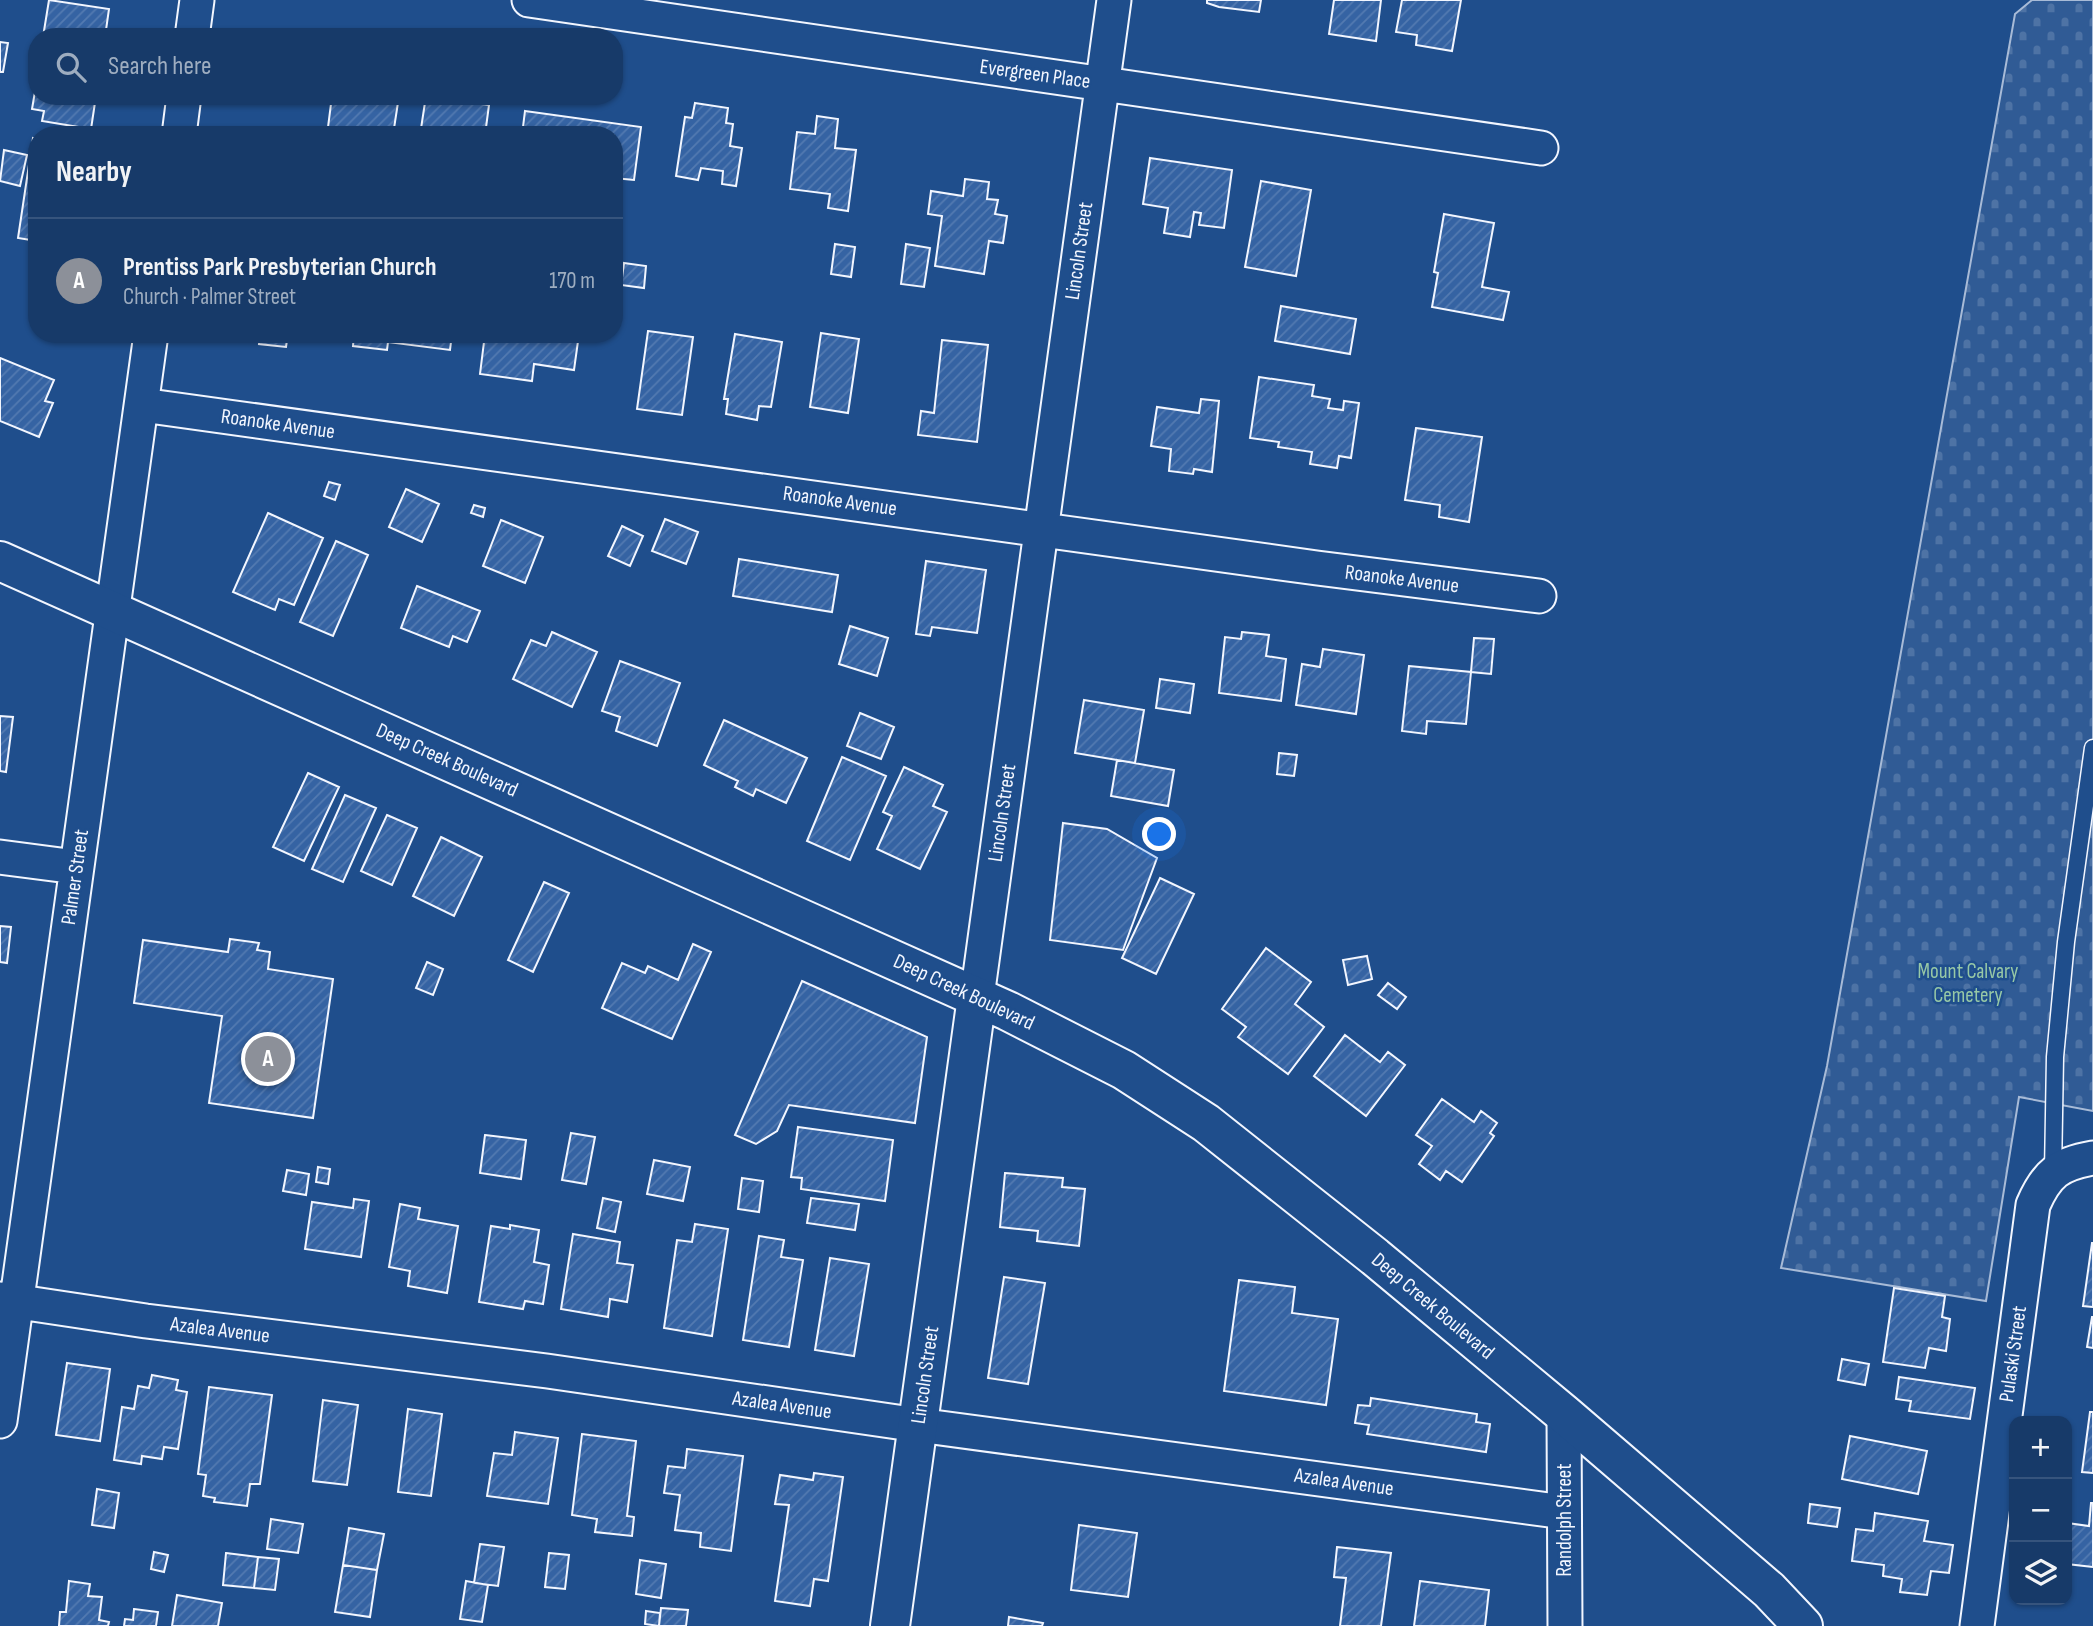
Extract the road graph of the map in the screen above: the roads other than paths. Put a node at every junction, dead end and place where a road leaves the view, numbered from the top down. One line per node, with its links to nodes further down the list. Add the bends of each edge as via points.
1 (197, 0): 4 (street)
2 (529, 0): 5 (street, Evergreen Place)
3 (1114, 0): 5 (street, Lincoln Street)
4 (193, 28)
5 (1102, 83): 8 (street, Evergreen Place); 11 (street, Lincoln Street)
6 (183, 105): 7 (street)
7 (180, 126)
8 (1541, 148)
9 (150, 343): 10 (street, Palmer Street)
10 (142, 405): 11 (street, Roanoke Avenue); 14 (street, Palmer Street)
11 (1041, 529): 13 (street, Roanoke Avenue); 18 (street, Lincoln Street)
12 (0, 561): 14 (street, Deep Creek Boulevard)
13 (1539, 596)
14 (113, 611): 17 (street, Palmer Street); 18 (street, Deep Creek Boulevard)
15 (2093, 748): 20 (lane, via 2055,1057)
16 (0, 857): 17 (street)
17 (76, 867): 21 (street, Palmer Street)
18 (976, 997): 22 (street, Deep Creek Boulevard, via 1124,1070 1206,1124); 24 (street, Lincoln Street)
19 (2093, 1158): 20 (street)
20 (2053, 1172): 29 (street, Pulaski Street, via 2033,1205)
21 (8, 1300): 23 (street, Palmer Street); 24 (street, Azalea Avenue)
22 (1564, 1414): 25 (street, Randolph Street); 28 (street, Deep Creek Boulevard, via 1769,1590)
23 (0, 1421)
24 (918, 1425): 25 (street, Azalea Avenue); 26 (street, Lincoln Street)
25 (1564, 1512): 27 (street, Randolph Street)
26 (890, 1626)
27 (1565, 1626)
28 (1803, 1626)
29 (1977, 1626)

